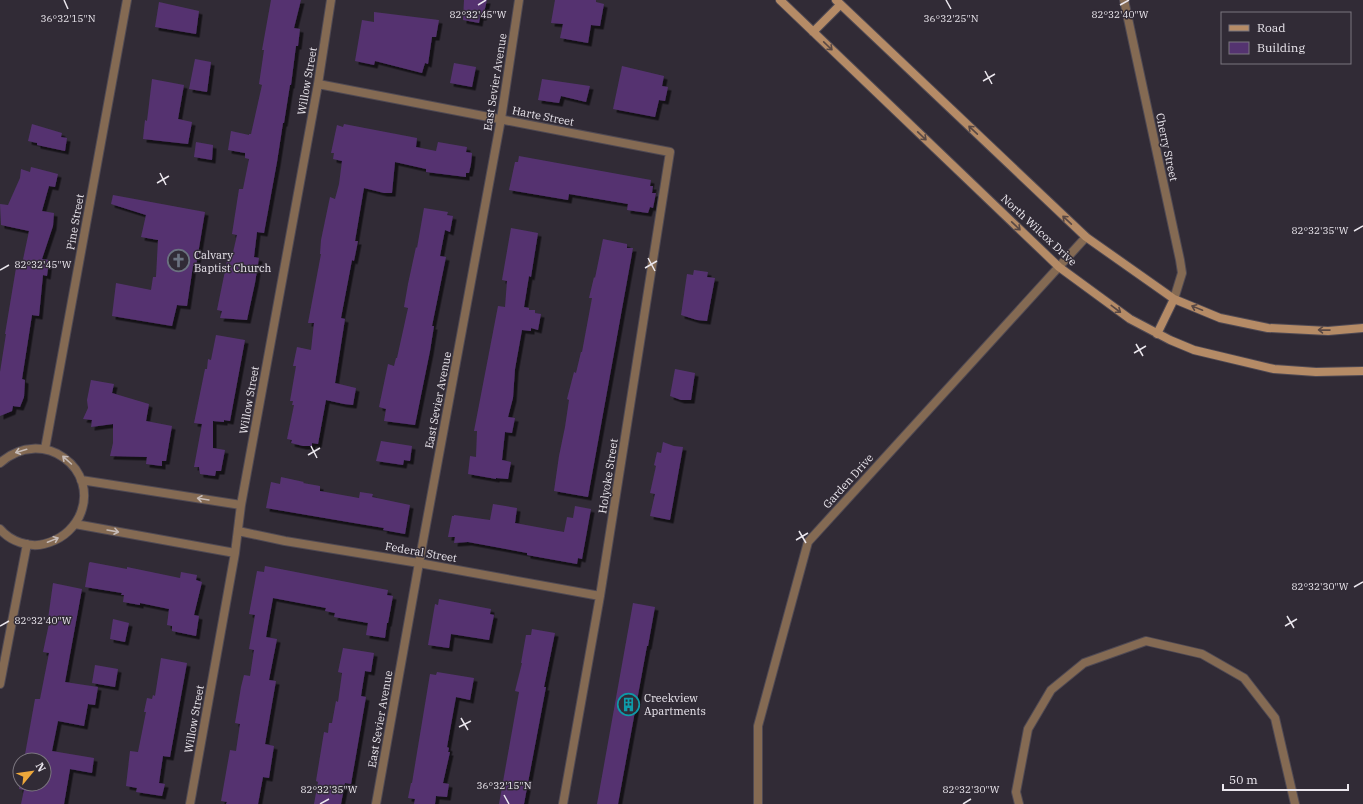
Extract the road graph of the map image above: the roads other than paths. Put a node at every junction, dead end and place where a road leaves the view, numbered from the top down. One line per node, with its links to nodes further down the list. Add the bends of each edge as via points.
1 (127, 0): 17 (street, Pine Street)
2 (331, 0): 8 (street, Willow Street)
3 (519, 0): 9 (street, East Sevier Avenue)
4 (780, 0): 7 (main road, North Wilcox Drive)
5 (1124, 0): 13 (street, Cherry Street, via 1180,260 1182,273)
6 (839, 2): 7 (main road); 11 (main road, one-way to 6)
7 (813, 32): 12 (main road, North Wilcox Drive, one-way to 12)
8 (318, 84): 9 (street, Harte Street); 20 (street, Willow Street)
9 (501, 119): 10 (street, Harte Street); 26 (street, East Sevier Avenue)
10 (670, 152): 27 (street, Holyoke Street)
11 (1086, 237): 12 (street, Garden Drive); 13 (main road)
12 (1059, 267): 15 (main road, North Wilcox Drive, one-way to 15, via 1130,319); 32 (street, Garden Drive, via 808,542 758,726)
13 (1174, 299): 14 (main road, one-way to 13, via 1328,331 1268,328 1220,318); 15 (main road)
14 (1363, 328)
15 (1157, 334): 16 (main road, North Wilcox Drive, via 1194,350 1274,370)
16 (1363, 370)
17 (45, 448): 18 (street, one-way to 18, via 20,450); 19 (street, one-way to 17, via 73,466 63,457)
18 (0, 463)
19 (81, 480): 20 (street, one-way to 19); 21 (street, via 84,495 82,511)
20 (241, 505): 23 (street, Willow Street)
21 (75, 524): 24 (street, one-way to 21, via 40,545 54,541 66,534); 25 (street, one-way to 25)
22 (0, 529): 24 (street, via 13,540)
23 (238, 531): 25 (street, Willow Street); 26 (street, Federal Street)
24 (27, 544): 28 (street)
25 (235, 553): 29 (street, Willow Street)
26 (419, 563): 27 (street, Federal Street); 30 (street, East Sevier Avenue)
27 (600, 596): 31 (street, Holyoke Street)
28 (0, 684)
29 (190, 804)
30 (376, 804)
31 (563, 804)
32 (758, 804)
33 (1019, 804): 34 (street, via 1016,792 1028,729 1051,690 1084,662 1146,641 1202,654 1244,678 1275,718)
34 (1295, 804)

